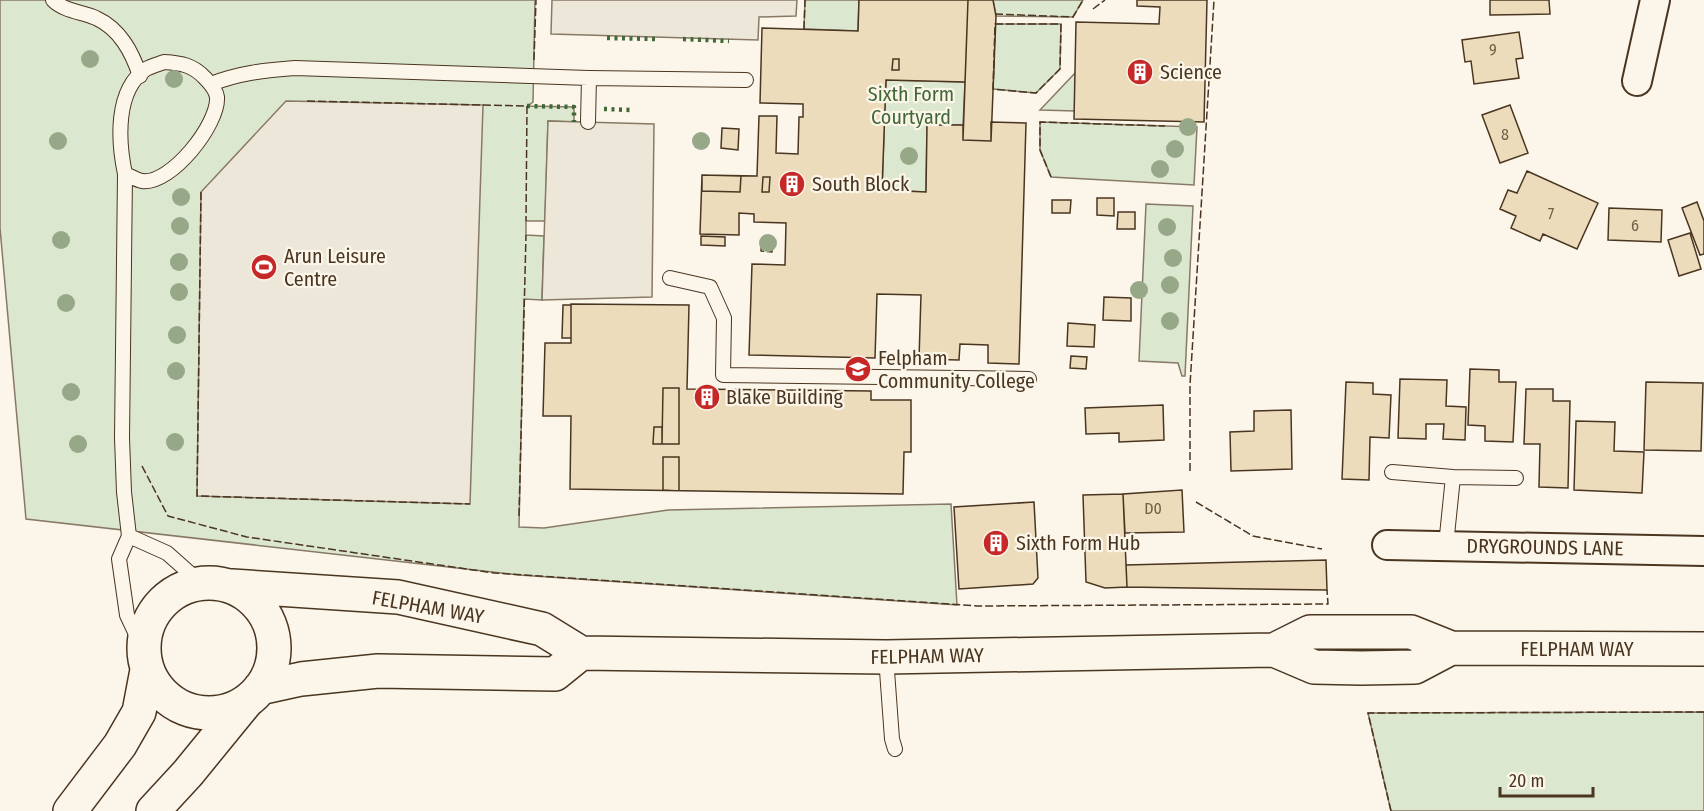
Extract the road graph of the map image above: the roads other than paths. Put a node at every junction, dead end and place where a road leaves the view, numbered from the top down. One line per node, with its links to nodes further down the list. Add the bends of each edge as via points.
1 (53, 0): 3 (lane, via 97,19 117,34 132,52)
2 (1655, 0): 6 (street)
3 (140, 76): 7 (lane, via 146,69 164,62 183,63); 9 (lane, via 131,85 124,103 121,157)
4 (588, 78): 5 (lane); 7 (lane, via 295,68 234,75); 8 (lane)
5 (746, 80)
6 (1637, 81)
7 (211, 84): 9 (lane, via 217,96 216,108 208,129 187,155 163,176 143,181)
8 (588, 122)
9 (125, 174): 15 (lane, via 122,438)
10 (670, 278): 11 (lane, via 710,287 724,318 723,375)
11 (1029, 379)
12 (1392, 472): 13 (lane)
13 (1453, 477): 14 (lane); 17 (lane)
14 (1516, 478)
15 (129, 536): 19 (lane, via 167,553); 23 (lane, via 119,559 127,615)
16 (1386, 545): 17 (street, DRYGROUNDS LANE)
17 (1446, 545): 18 (street, DRYGROUNDS LANE)
18 (1704, 551)
19 (217, 585): 21 (main road, FELPHAM WAY, via 398,597 542,629); 23 (main road, FELPHAM WAY, via 190,585 172,594 157,609 147,627); 24 (main road, via 249,597 272,631 274,654 268,675)
20 (1704, 649): 22 (main road, FELPHAM WAY, via 1450,648 1411,632 1310,632 1274,650)
21 (581, 653): 22 (main road, FELPHAM WAY); 24 (main road, via 555,674 378,671 301,679)
22 (886, 657): 25 (lane)
23 (145, 659): 24 (main road, via 158,690 174,704 195,713 217,713 238,707); 26 (main road, FELPHAM WAY, via 138,712 120,745)
24 (254, 693): 27 (main road)
25 (895, 749)
26 (70, 811)
27 (153, 811)

